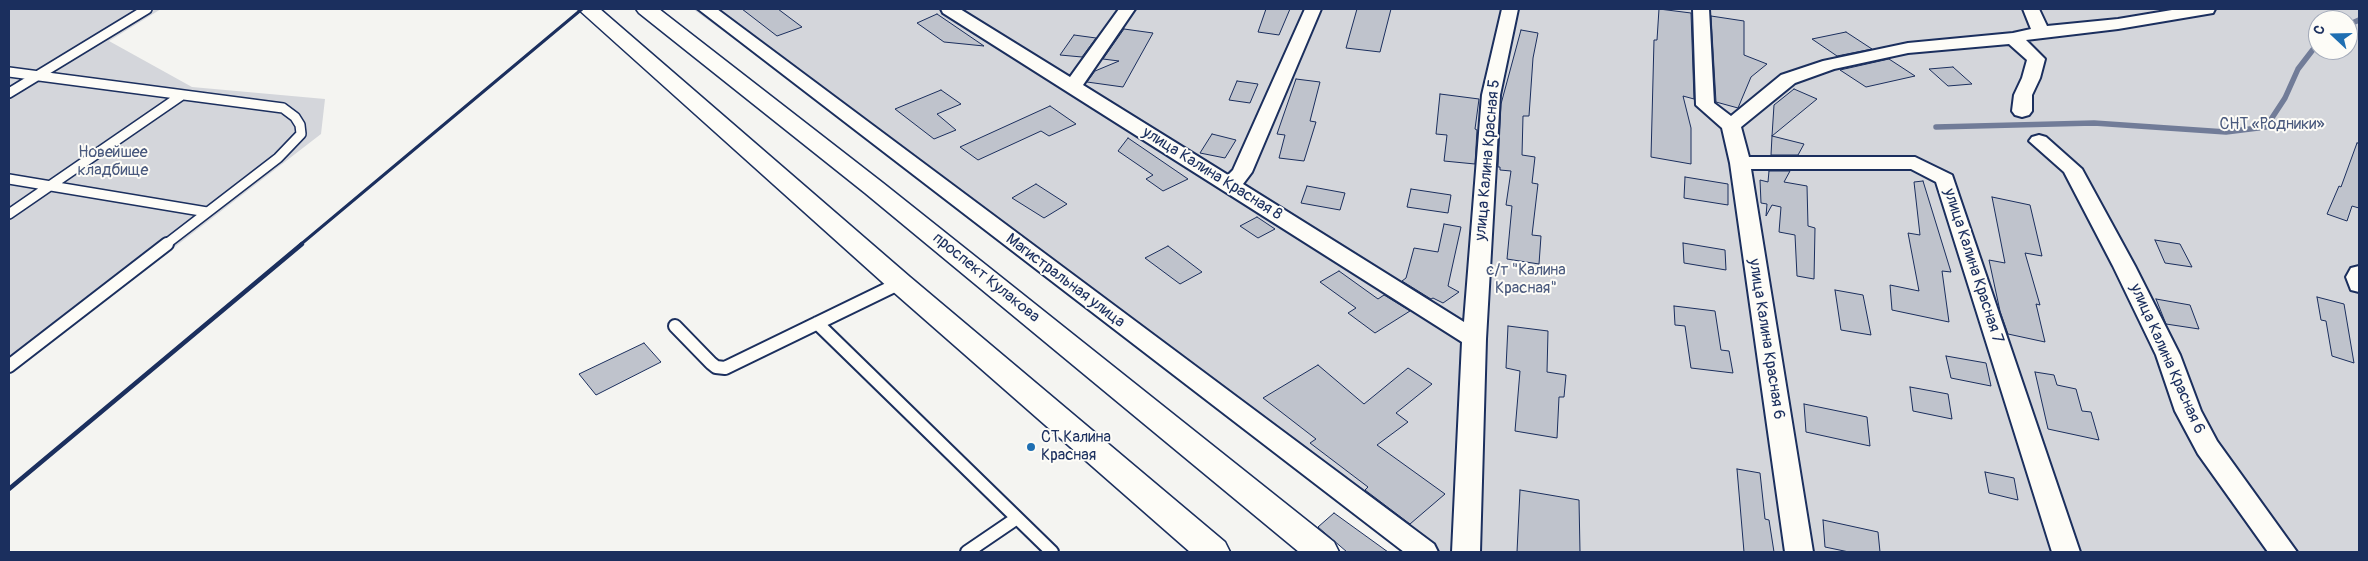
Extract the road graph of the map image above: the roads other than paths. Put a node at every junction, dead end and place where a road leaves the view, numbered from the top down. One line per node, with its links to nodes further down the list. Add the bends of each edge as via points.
1 (147, 9): 17 (lane)
2 (588, 9): 31 (main road)
3 (646, 9): 41 (main road, проспект Кулакова, via 874,188)
4 (706, 9): 42 (street, Магистральная улица)
5 (949, 9): 18 (street, улица Калина Красная 8)
6 (1127, 9): 18 (street, via 1080,78)
7 (1313, 9): 26 (street, via 1242,172)
8 (1510, 9): 35 (street, улица Калина Красная 5, via 1491,95)
9 (1701, 9): 22 (street, via 1706,105)
10 (2031, 9): 14 (street)
11 (2108, 9): 13 (street)
12 (2207, 9): 13 (street)
13 (2118, 24): 14 (street)
14 (2041, 32): 15 (street)
15 (2013, 38): 21 (street, via 2036,59 2032,78 2023,94); 22 (street, via 1908,48 1829,65 1788,79)
16 (9, 72): 17 (lane)
17 (36, 76): 19 (lane); 20 (lane)
18 (1071, 85): 26 (street, улица Калина Красная 8)
19 (9, 93)
20 (182, 95): 27 (lane); 28 (lane, via 282,108 292,113 300,124 300,134 283,153)
21 (2022, 111)
22 (1731, 126): 24 (street, улица Калина Красная 6)
23 (2039, 142): 46 (street, улица Калина Красная 6, via 2072,170 2164,346 2188,411 2207,447)
24 (1740, 163): 44 (street, улица Калина Красная 6); 45 (street, улица Калина Красная 7, via 1914,164 1945,179)
25 (9, 179): 27 (lane)
26 (1231, 185): 35 (street, улица Калина Красная 8)
27 (50, 186): 28 (lane); 29 (lane)
28 (206, 212): 36 (lane)
29 (9, 214)
30 (2359, 274): 32 (street)
31 (900, 283): 33 (lane); 40 (main road)
32 (2359, 285)
33 (816, 323): 34 (lane, via 725,368 716,367); 37 (lane)
34 (676, 326)
35 (1474, 339): 43 (street, улица Калина Красная 5)
36 (9, 366)
37 (1017, 518): 38 (lane); 39 (lane)
38 (968, 552)
39 (1052, 552)
40 (1213, 552)
41 (1322, 552)
42 (1424, 552)
43 (1466, 552)
44 (1799, 552)
45 (2066, 552)
46 (2283, 552)

